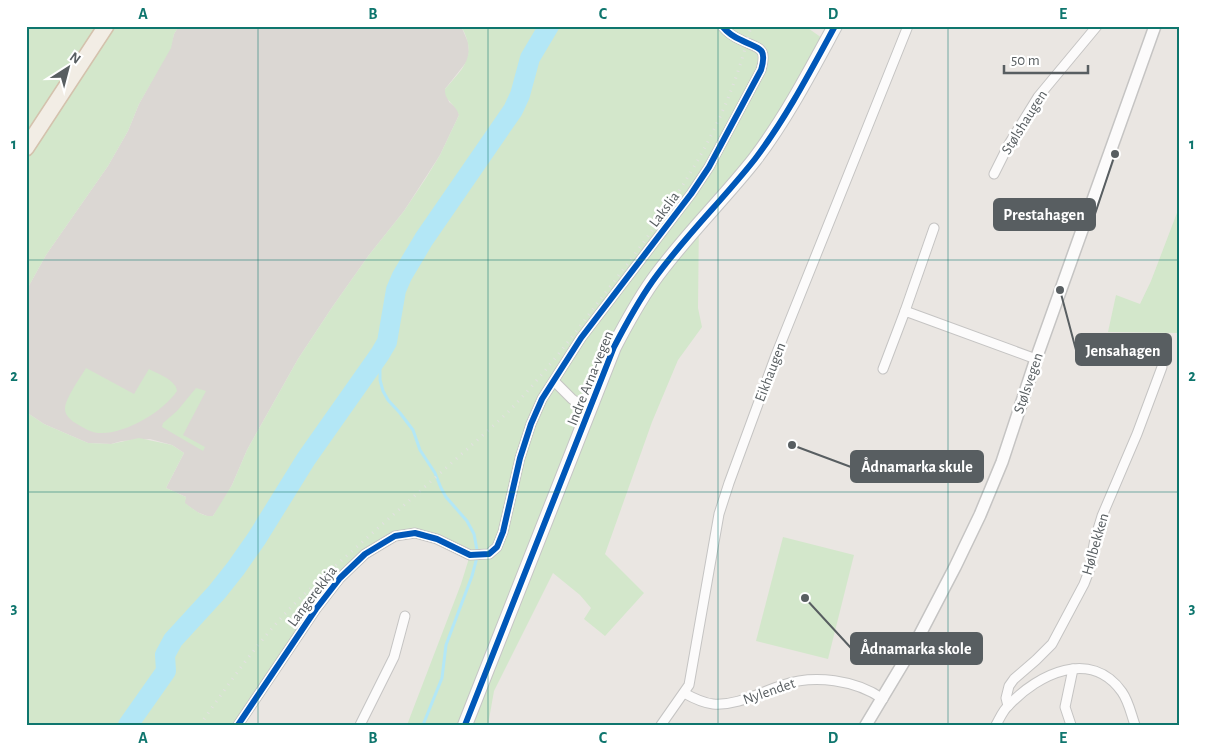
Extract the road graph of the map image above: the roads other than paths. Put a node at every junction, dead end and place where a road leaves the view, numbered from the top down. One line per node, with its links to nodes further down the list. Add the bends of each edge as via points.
1 (106, 26): 7 (main road)
2 (722, 26): 14 (street, Lakslia, via 761,50 764,55 762,70 709,167 671,223 582,338)
3 (835, 26): 15 (main road, Indre Arna-vegen, via 792,104 756,157 668,262 640,301 614,347)
4 (908, 26): 18 (street, Eikhaugen, via 779,347 729,483 704,593 689,685)
5 (1097, 26): 8 (street, Stølshaugen, via 1038,97)
6 (1155, 26): 11 (street, Stølsvegen)
7 (26, 148)
8 (994, 174)
9 (934, 228): 10 (street)
10 (905, 311): 11 (street); 13 (street)
11 (1036, 359): 19 (street, Stølsvegen, via 1002,462 980,515 918,640)
12 (1162, 367): 20 (street, Hølbekken, via 1102,516 1084,584 1052,644 1009,686)
13 (883, 369)
14 (554, 381): 15 (street); 21 (street, Langerekkja, via 531,424 503,532 493,551 483,556 470,555 437,539 415,533 395,536 365,554 326,596)
15 (589, 411): 23 (main road, Indre Arna-vegen)
16 (405, 616): 22 (street, via 394,657)
17 (1073, 668): 20 (street, Hølbekken, via 1048,676); 27 (street, via 1065,707); 28 (street, Hølbekken, via 1093,670 1114,684 1126,699)
18 (684, 693): 19 (street, Nylendet, via 711,704 722,704 737,702 784,684 822,680 864,688); 24 (street, Eikhaugen)
19 (883, 699): 25 (street, Stølsvegen)
20 (1008, 706): 26 (street, Hølbekken)
21 (238, 725)
22 (360, 725)
23 (465, 725)
24 (661, 725)
25 (866, 725)
26 (996, 725)
27 (1071, 725)
28 (1135, 725)

